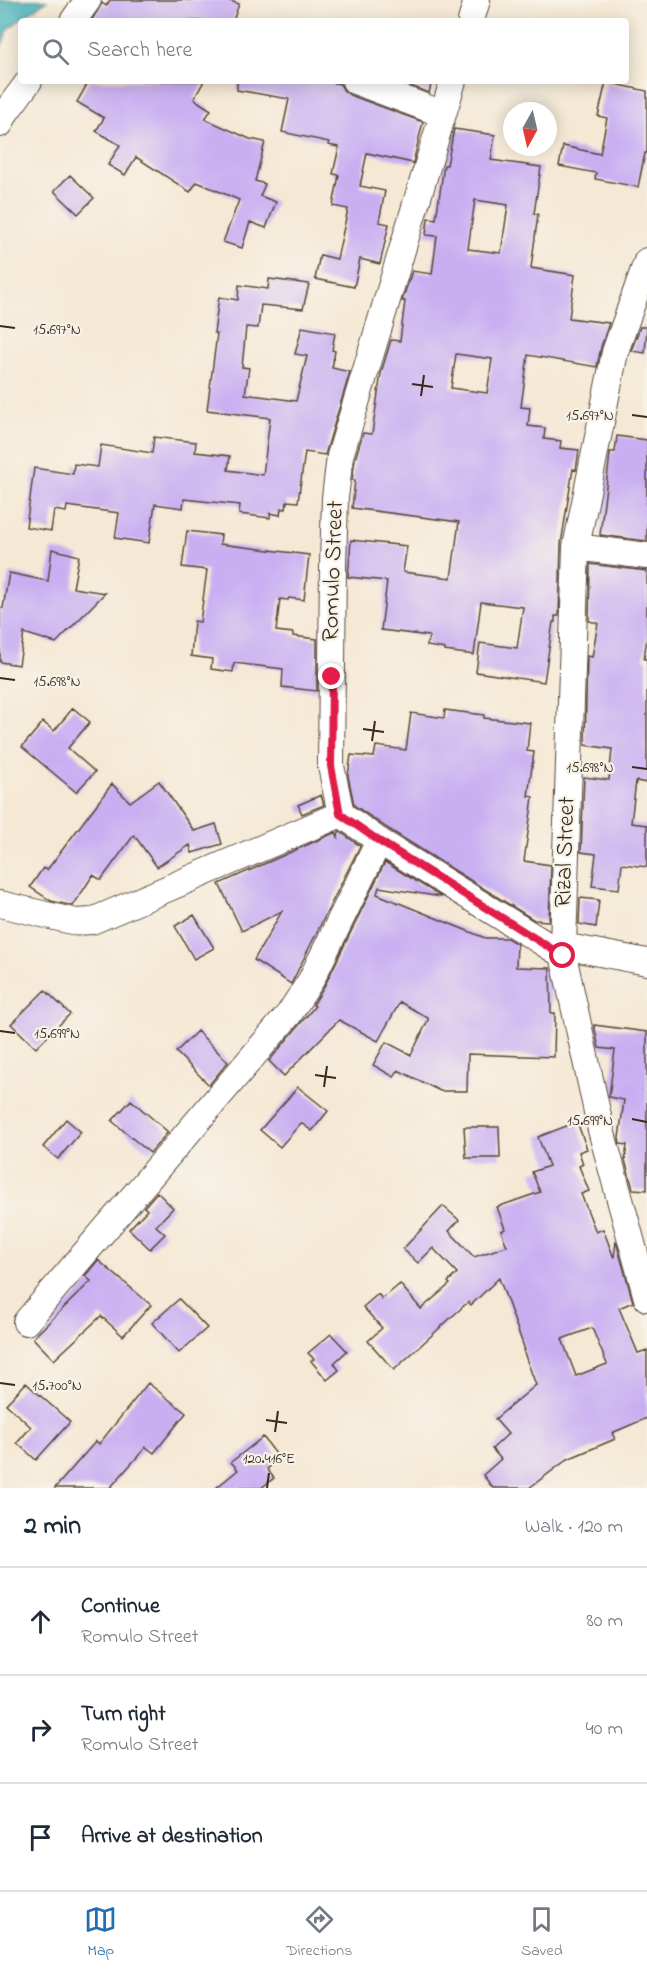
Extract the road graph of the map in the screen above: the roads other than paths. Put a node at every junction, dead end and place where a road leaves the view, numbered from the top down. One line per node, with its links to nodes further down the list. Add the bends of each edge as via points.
1 (88, 0): 3 (street)
2 (477, 0): 4 (street)
3 (75, 18)
4 (472, 18)
5 (27, 84): 9 (street)
6 (363, 84): 8 (street)
7 (452, 84): 8 (street, Romulo Street)
8 (443, 114): 13 (street, Romulo Street, via 340,456 335,498 331,755)
9 (0, 124)
10 (647, 261): 11 (street, Rizal Street, via 615,352)
11 (576, 547): 12 (street); 16 (street, Rizal Street)
12 (647, 556)
13 (340, 814): 14 (street); 15 (street, via 92,921 76,922)
14 (379, 841): 16 (street); 19 (street, via 311,980 289,1014)
15 (0, 904)
16 (563, 951): 17 (street); 18 (street, Rizal Street, via 601,1130)
17 (647, 962)
18 (647, 1298)
19 (26, 1322)

